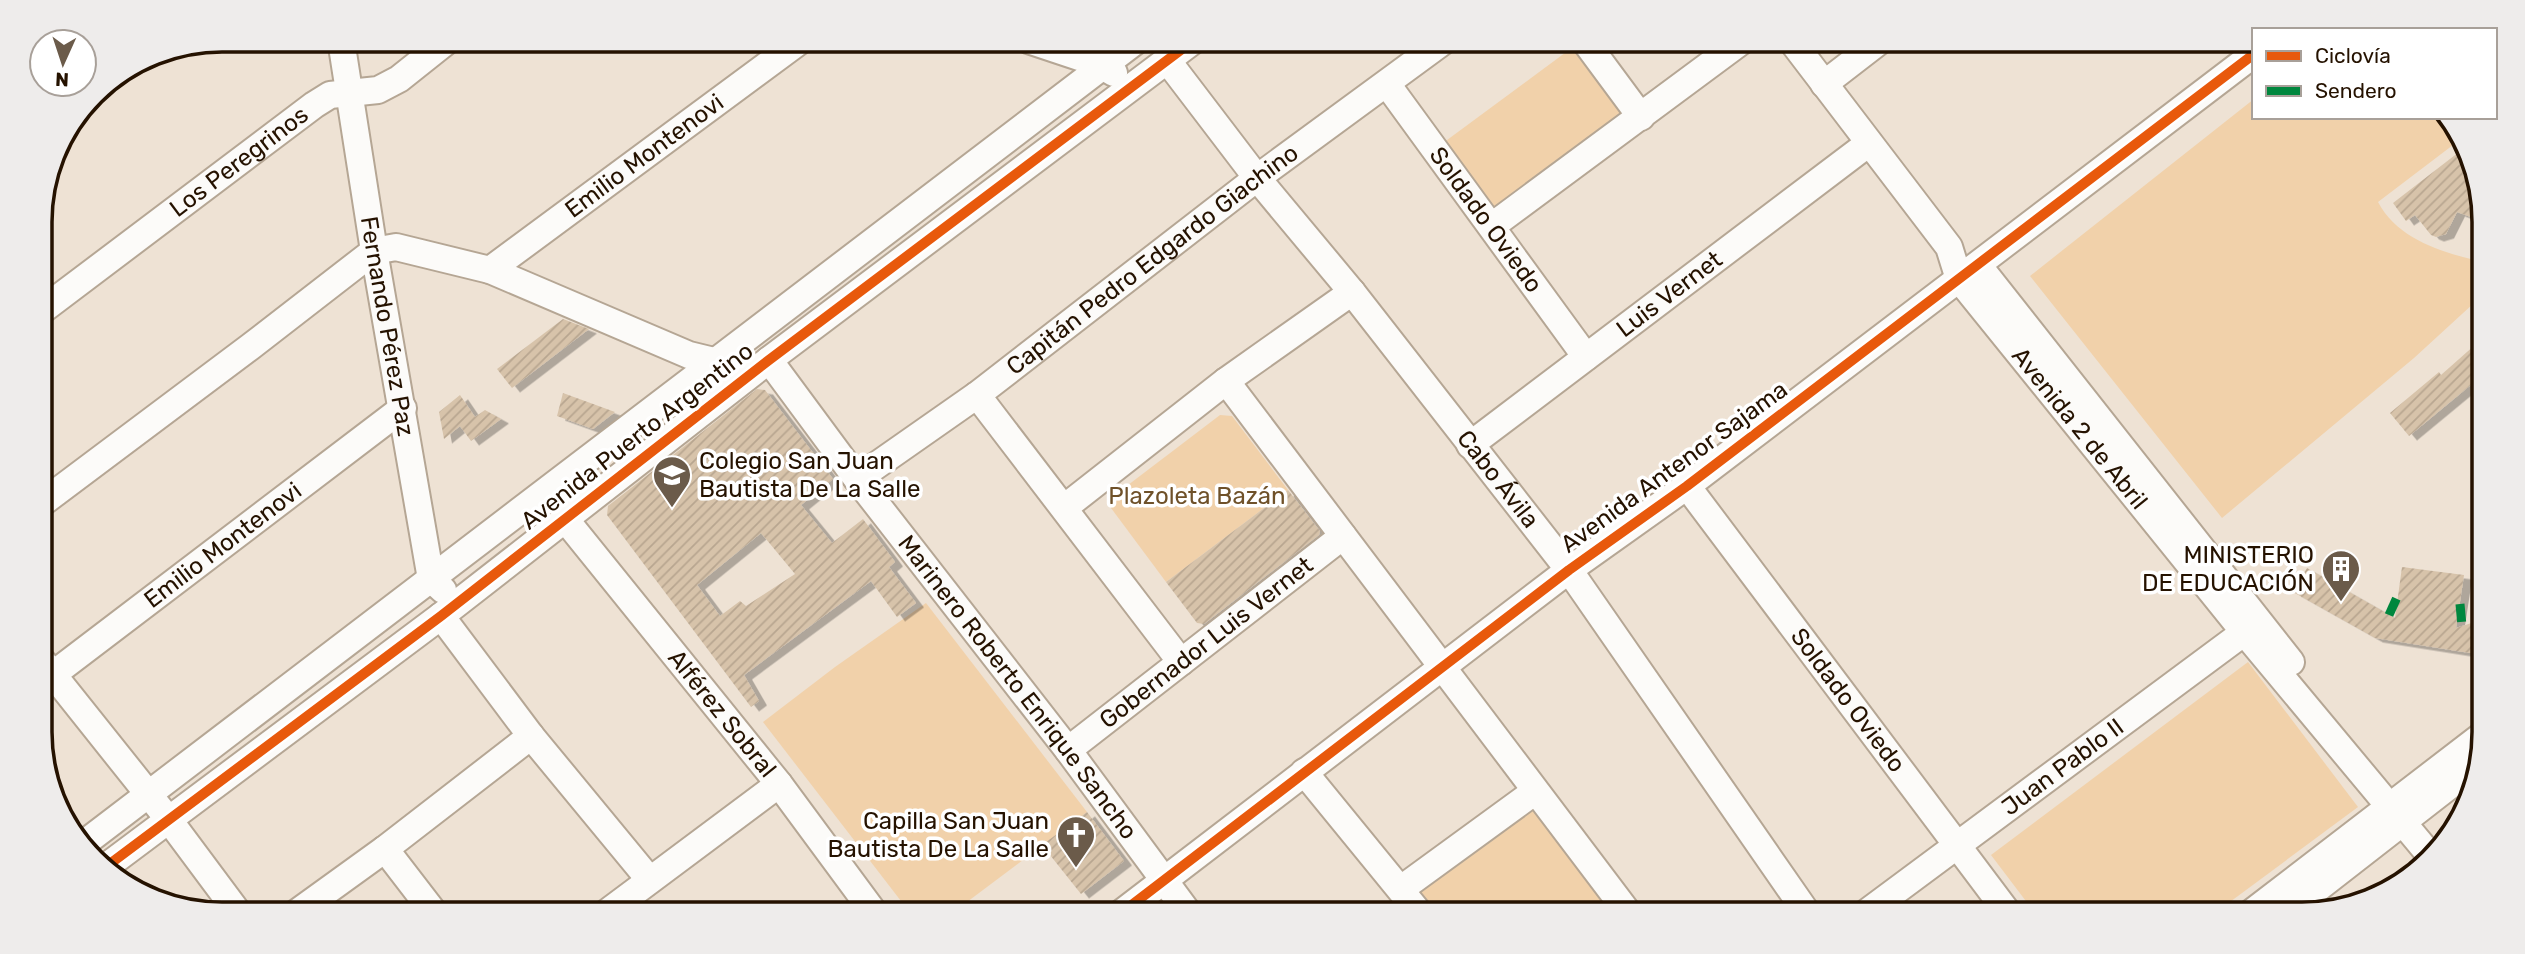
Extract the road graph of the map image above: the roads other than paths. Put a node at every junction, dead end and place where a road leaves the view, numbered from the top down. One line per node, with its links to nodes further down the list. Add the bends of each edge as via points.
1 (343, 52): 18 (street, Fernando Pérez Paz)
2 (433, 52): 18 (street, Los Peregrinos, via 378,90)
3 (785, 52): 24 (street, Emilio Montenovi)
4 (1061, 52): 14 (street)
5 (1121, 52): 14 (street, Avenida Puerto Argentino)
6 (1178, 52): 13 (street, Avenida Puerto Argentino)
7 (1429, 52): 15 (street, Capitán Pedro Edgardo Giachino)
8 (1593, 52): 19 (street)
9 (1727, 52): 19 (street)
10 (1800, 52): 16 (street, Avenida 2 de Abril)
11 (1865, 52): 16 (street)
12 (2252, 56): 25 (street, Avenida Antenor Sajama)
13 (1167, 60): 17 (street, Avenida Puerto Argentino); 21 (street, Cabo Ávila)
14 (1102, 67): 17 (street); 30 (street, Avenida Puerto Argentino)
15 (1387, 84): 21 (street, Capitán Pedro Edgardo Giachino); 22 (street, Soldado Oviedo)
16 (1824, 84): 20 (street, Avenida 2 de Abril)
17 (1134, 85): 29 (street, Avenida Puerto Argentino)
18 (349, 94): 23 (street, Fernando Pérez Paz); 27 (street, Los Peregrinos, via 330,95 314,105)
19 (1641, 117): 22 (street)
20 (1869, 143): 25 (street, Avenida 2 de Abril); 28 (street, Luis Vernet)
21 (1257, 177): 26 (street, Cabo Ávila); 33 (street, Capitán Pedro Edgardo Giachino)
22 (1492, 226): 28 (street, Soldado Oviedo)
23 (374, 251): 24 (street, via 396,247); 34 (street, Fernando Pérez Paz); 38 (street)
24 (490, 270): 30 (street, via 689,355)
25 (1969, 272): 37 (street, Avenida Antenor Sajama); 45 (street, Avenida 2 de Abril)
26 (1352, 292): 31 (street); 35 (street, Cabo Ávila)
27 (53, 302)
28 (1586, 357): 35 (street, Luis Vernet)
29 (769, 360): 32 (street, Avenida Puerto Argentino); 36 (street, Marinero Roberto Enrique Sancho)
30 (716, 362): 32 (street, via 731,365); 43 (street, Avenida Puerto Argentino)
31 (1226, 381): 39 (street); 41 (street)
32 (742, 383): 40 (street, Avenida Puerto Argentino)
33 (976, 395): 36 (street, Capitán Pedro Edgardo Giachino); 39 (street)
34 (403, 408): 43 (street, Fernando Pérez Paz); 47 (street, Emilio Montenovi)
35 (1470, 445): 42 (street, Cabo Ávila)
36 (857, 479): 52 (street, Marinero Roberto Enrique Sancho)
37 (1688, 486): 42 (street, Avenida Antenor Sajama); 62 (street, Soldado Oviedo)
38 (52, 495)
39 (1064, 508): 46 (street)
40 (565, 519): 44 (street, Avenida Puerto Argentino); 55 (street, Alférez Sobral)
41 (1343, 536): 46 (street, Gobernador Luis Vernet); 48 (street)
42 (1569, 570): 48 (street, Avenida Antenor Sajama); 71 (street, Cabo Ávila)
43 (431, 579): 44 (street); 57 (street, Avenida Puerto Argentino)
44 (448, 610): 50 (street); 59 (street, Avenida Puerto Argentino)
45 (2252, 627): 58 (street, Avenida 2 de Abril); 62 (street, Juan Pablo II)
46 (1181, 662): 52 (street, Gobernador Luis Vernet)
47 (52, 668)
48 (1442, 668): 54 (street, Avenida Antenor Sajama); 56 (street)
49 (52, 680): 57 (street)
50 (531, 736): 63 (street); 66 (street)
51 (2471, 746): 58 (street)
52 (1068, 750): 67 (street, Marinero Roberto Enrique Sancho)
53 (2468, 770): 58 (street)
54 (1304, 772): 67 (street, Avenida Antenor Sajama); 68 (street)
55 (779, 783): 66 (street); 80 (street, Alférez Sobral)
56 (1534, 792): 68 (street); 70 (street)
57 (149, 795): 59 (street); 60 (street, Avenida Puerto Argentino)
58 (2400, 811): 61 (street); 64 (street); 74 (street); 75 (street)
59 (169, 820): 65 (street, Avenida Puerto Argentino); 76 (street)
60 (91, 838)
61 (2434, 839)
62 (1959, 846): 72 (street, Juan Pablo II); 73 (street, Soldado Oviedo)
63 (385, 849): 77 (street); 78 (street)
64 (2426, 849)
65 (113, 861)
66 (649, 879): 79 (street)
67 (1163, 881): 81 (street, Avenida Antenor Sajama); 82 (street, Marinero Roberto Enrique Sancho)
68 (1401, 889): 69 (street)
69 (1410, 901)
70 (1613, 901)
71 (1798, 901)
72 (1883, 901)
73 (1999, 901)
74 (2268, 901)
75 (2299, 901)
76 (230, 902)
77 (312, 902)
78 (426, 902)
79 (620, 902)
80 (860, 902)
81 (1137, 902)
82 (1179, 902)

